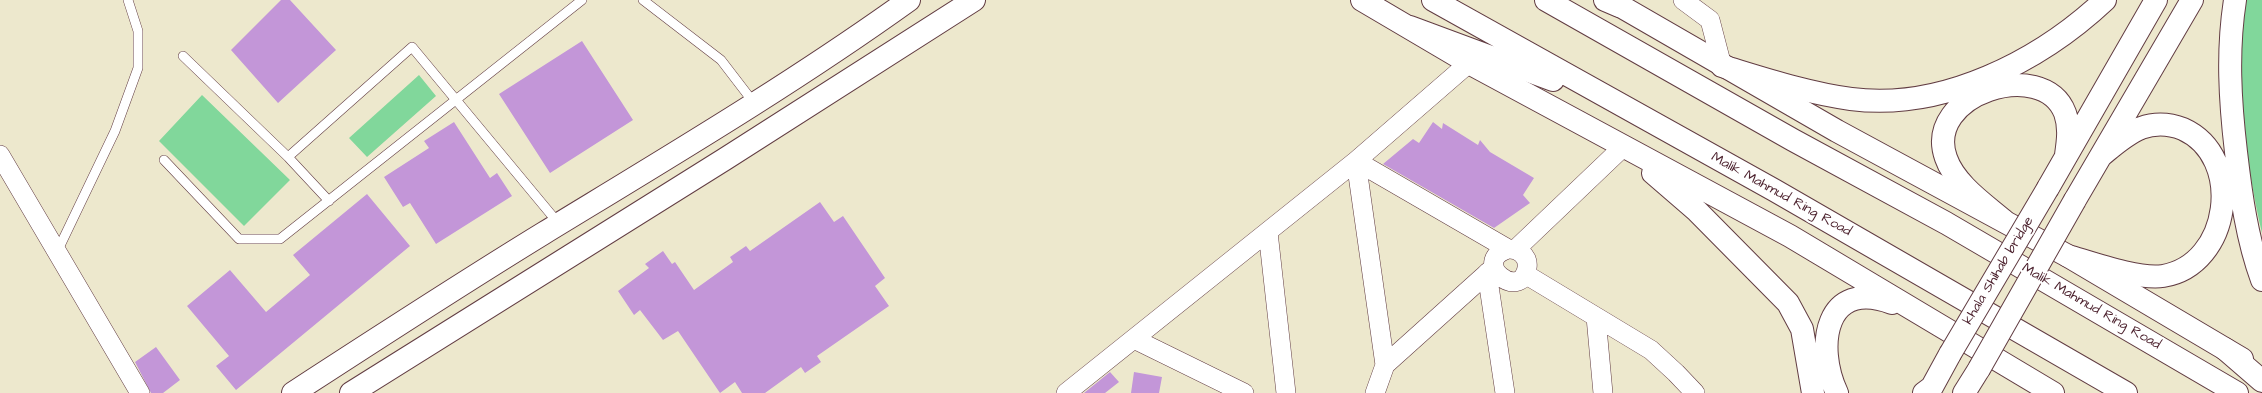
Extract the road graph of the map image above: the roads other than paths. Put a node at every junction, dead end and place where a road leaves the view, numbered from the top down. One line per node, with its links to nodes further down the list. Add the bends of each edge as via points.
1 (128, 0): 34 (lane, via 138,31 138,68 115,131)
2 (582, 0): 19 (lane)
3 (643, 0): 20 (lane, via 721,60)
4 (909, 0): 20 (main road, via 857,38)
5 (974, 0): 36 (main road)
6 (1362, 0): 15 (main road)
7 (1433, 0): 21 (main road, Malik Mahmud Ring Road)
8 (1546, 0): 65 (main road, Malik Mahmud Ring Road, via 1793,140 1952,226)
9 (1683, 0): 18 (street, via 1710,20)
10 (2105, 0): 18 (main road, via 2076,27 2036,53 1982,78 1949,90 1911,99 1852,99 1786,85)
11 (2156, 0): 24 (main road, khala Shihab bridge)
12 (2192, 0): 25 (main road)
13 (2235, 0): 39 (main road, via 2229,58 2232,113 2245,215)
14 (1611, 2): 18 (main road)
15 (1410, 27): 17 (main road); 21 (main road)
16 (183, 56): 26 (lane)
17 (1469, 64): 22 (main road); 28 (street)
18 (1722, 66): 30 (main road)
19 (455, 100): 26 (lane, via 412,47); 29 (lane); 31 (lane)
20 (754, 103): 31 (main road)
21 (1617, 104): 64 (main road, Malik Mahmud Ring Road, via 1774,190)
22 (1623, 147): 33 (street); 40 (main road, via 1790,236); 59 (main road, via 1697,211 1788,303 1802,329)
23 (0, 155): 34 (street)
24 (2066, 155): 30 (main road, via 2068,134 2065,113 2054,96 2045,90 2023,86 2001,87 1969,100 1954,112 1948,119 1943,139 1943,148 1950,167 1970,191); 48 (main road, khala Shihab bridge, bridge)
25 (2102, 155): 35 (main road, via 2126,135 2152,125 2172,125 2191,133 2208,148 2221,177 2222,207 2216,233 2210,245 2194,262 2184,269 2163,276 2143,275); 61 (main road, bridge)
26 (288, 157): 29 (lane)
27 (164, 160): 29 (lane, via 239,239 280,239)
28 (1356, 161): 32 (street); 33 (street); 45 (street)
29 (329, 201)
30 (2003, 220): 35 (main road)
31 (553, 228): 36 (main road); 51 (main road)
32 (1268, 232): 42 (street); 55 (street)
33 (1512, 249): 37 (street, via 1498,254); 38 (street, via 1526,258)
34 (57, 253): 50 (street)
35 (2068, 256): 43 (main road)
36 (564, 261): 52 (main road)
37 (1491, 270): 38 (street, via 1506,281 1516,281); 45 (street); 56 (street)
38 (1525, 274): 41 (street)
39 (2262, 280)
40 (1924, 315): 44 (main road); 60 (main road, via 1877,298 1855,299 1840,306 1828,324 1826,335 1828,366)
41 (1596, 317): 57 (street); 58 (street, via 1651,350)
42 (1134, 339): 53 (street); 54 (street)
43 (2225, 349): 46 (main road); 47 (main road)
44 (2006, 364): 62 (main road); 63 (main road)
45 (1385, 365): 49 (street)
46 (2262, 371)
47 (2262, 380)
48 (1929, 391)
49 (1377, 392)
50 (140, 393)
51 (293, 393)
52 (351, 393)
53 (1066, 393)
54 (1244, 393)
55 (1286, 393)
56 (1505, 393)
57 (1603, 393)
58 (1694, 393)
59 (1813, 393)
60 (1837, 393)
61 (1964, 393)
62 (2043, 393)
63 (2053, 393)
64 (2126, 393)
65 (2237, 393)

